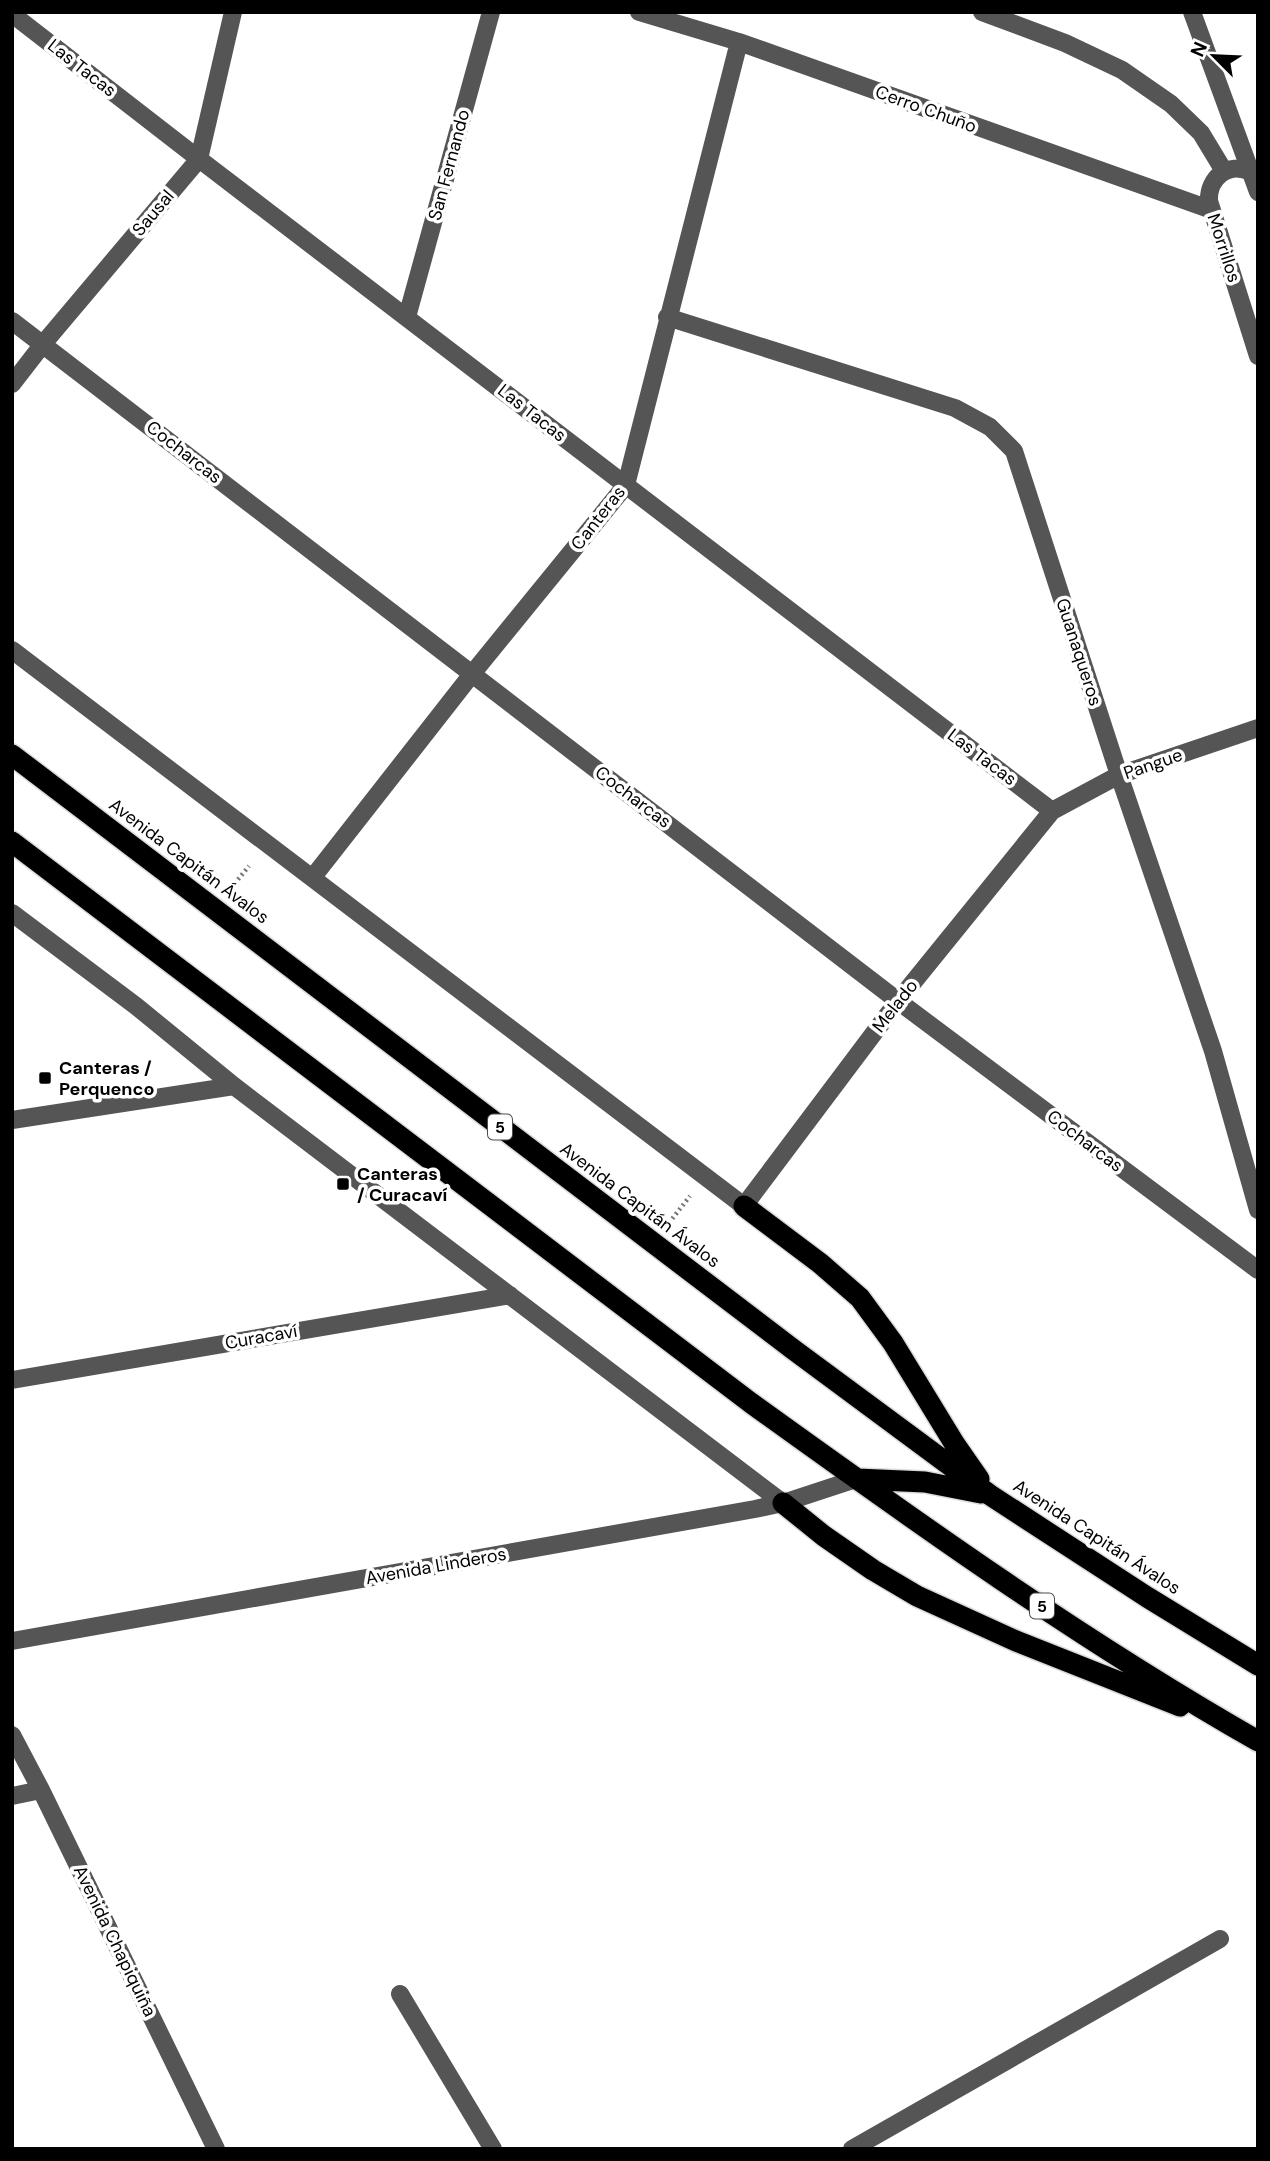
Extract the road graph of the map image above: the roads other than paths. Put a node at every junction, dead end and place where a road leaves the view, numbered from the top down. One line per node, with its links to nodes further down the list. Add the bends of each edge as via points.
1 (233, 12): 8 (street, Sausal)
2 (491, 12): 12 (street, San Fernando)
3 (639, 12): 7 (street, Cerro Chuño)
4 (982, 12): 9 (street, via 1122,70 1171,104 1201,133)
5 (1192, 12): 10 (street)
6 (12, 14): 8 (street, Las Tacas)
7 (739, 42): 11 (street, Cerro Chuño); 13 (street, Canteras)
8 (199, 159): 12 (street, Las Tacas); 15 (street, Sausal)
9 (1224, 171): 10 (street, via 1242,168); 11 (street, Morrillos, via 1211,184)
10 (1255, 184)
11 (1212, 211): 16 (street, Morrillos)
12 (407, 317): 18 (street, Las Tacas)
13 (667, 317): 18 (street, Canteras); 23 (street, Guanaqueros, via 955,408 990,426 1014,451)
14 (12, 321): 15 (street, Cocharcas)
15 (43, 344): 17 (street, Sausal); 20 (street, Cocharcas)
16 (1258, 356)
17 (12, 384)
18 (626, 485): 20 (street, Canteras); 24 (street, Las Tacas)
19 (12, 650): 26 (street)
20 (472, 674): 26 (street, Canteras); 28 (street, Cocharcas)
21 (1258, 728): 23 (street, Pangue)
22 (12, 755): 37 (highway, Avenida Capitán Ávalos / 5)
23 (1119, 775): 24 (street, Pangue); 32 (street, Guanaqueros, via 1213,1051)
24 (1052, 811): 28 (street, Melado)
25 (12, 842): 36 (highway, 5)
26 (313, 877): 31 (street)
27 (12, 913): 29 (street)
28 (898, 1001): 31 (street, Melado); 33 (street, Cocharcas)
29 (234, 1086): 30 (street); 34 (street)
30 (12, 1120)
31 (744, 1206): 37 (highway, via 860,1298)
32 (1258, 1210)
33 (1258, 1270)
34 (510, 1294): 35 (street, Curacaví); 38 (street)
35 (12, 1380)
36 (856, 1479): 37 (highway, via 925,1482); 38 (street, Avenida Linderos); 41 (highway, 5, via 1033,1601)
37 (990, 1495): 40 (highway, Avenida Capitán Ávalos / 5)
38 (783, 1503): 39 (street, Avenida Linderos); 41 (highway, via 824,1536 917,1596 1016,1641)
39 (12, 1641)
40 (1258, 1665)
41 (1233, 1727): 43 (highway, 5)
42 (12, 1735): 44 (street, Avenida Chapiquiña)
43 (1258, 1741)
44 (41, 1790): 45 (street); 48 (street, Avenida Chapiquiña)
45 (12, 1796)
46 (1220, 1939): 50 (street)
47 (400, 1994): 49 (street)
48 (216, 2149)
49 (493, 2149)
50 (852, 2149)

